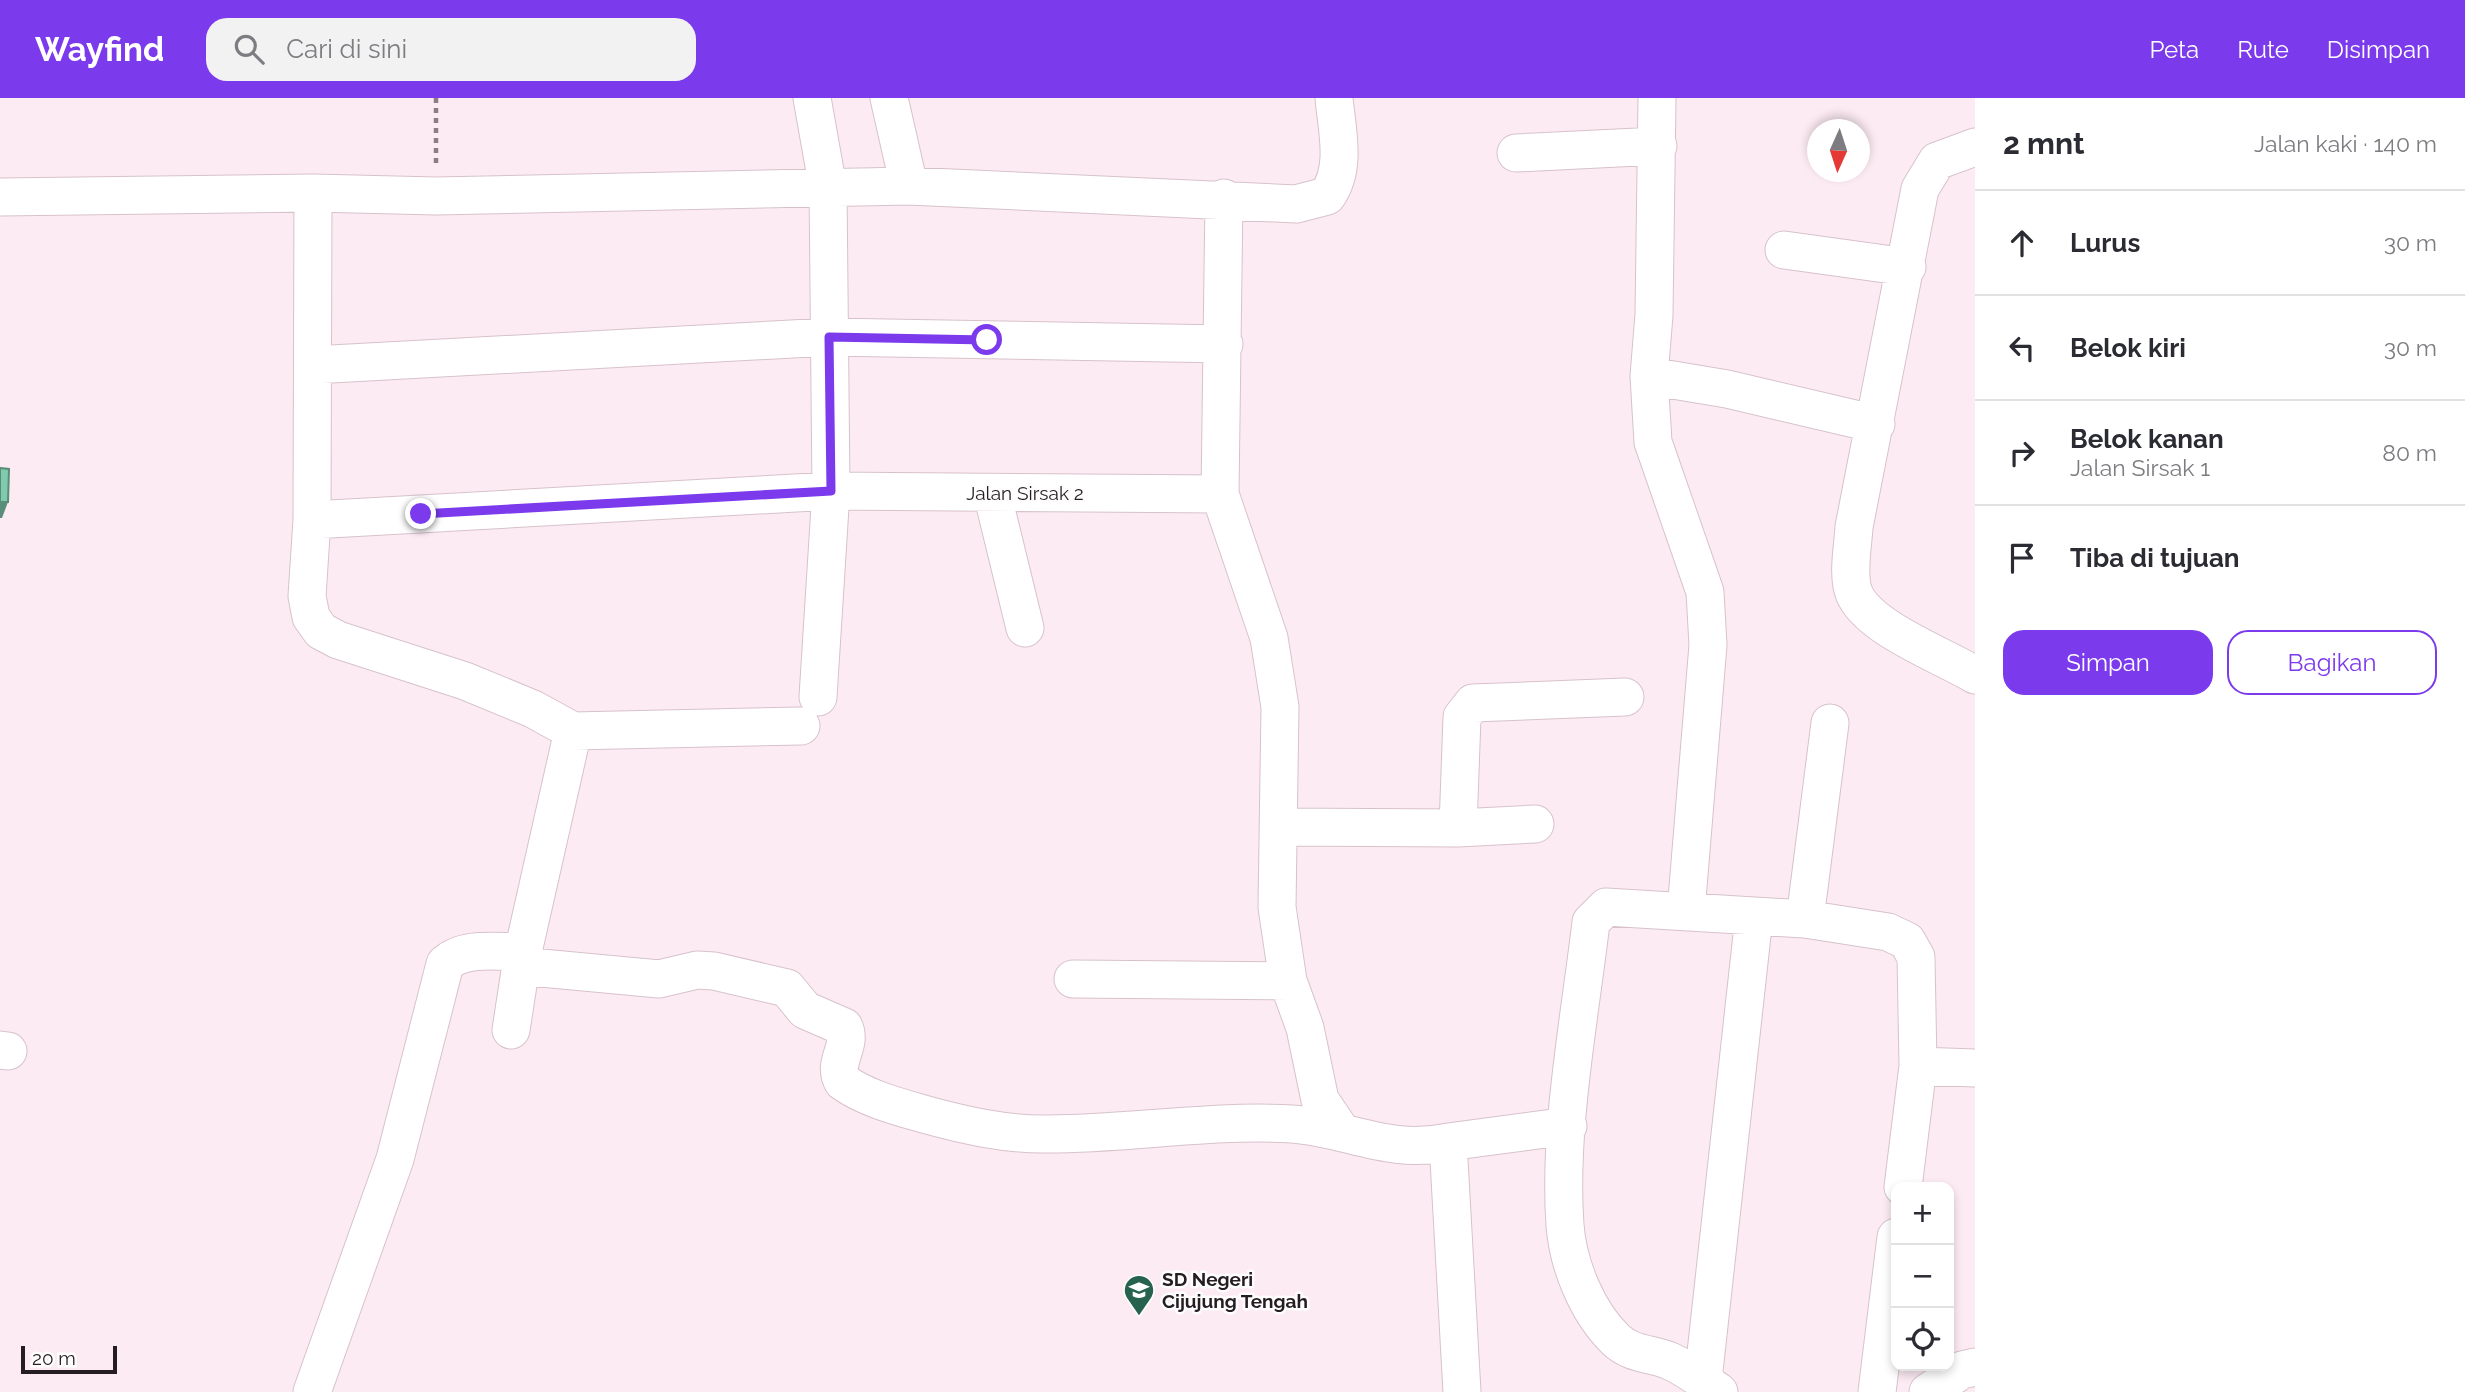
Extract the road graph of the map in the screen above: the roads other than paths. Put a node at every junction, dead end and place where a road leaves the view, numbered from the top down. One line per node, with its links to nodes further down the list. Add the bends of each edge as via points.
1 (812, 98): 9 (street)
2 (890, 98): 8 (street)
3 (1334, 98): 12 (street, via 1340,167 1327,196 1296,204)
4 (1657, 98): 5 (street)
5 (1658, 146): 7 (street); 18 (street)
6 (1975, 147): 14 (street, via 1937,161 1927,175 1920,189)
7 (1516, 153)
8 (909, 186): 9 (street); 12 (street)
9 (828, 188): 10 (street); 15 (street)
10 (313, 194): 11 (street); 17 (street)
11 (0, 198)
12 (1224, 198): 16 (street)
13 (1784, 250): 14 (street)
14 (1907, 267): 19 (street)
15 (829, 337): 16 (street); 17 (street); 20 (street)
16 (1224, 344): 22 (street)
17 (313, 365): 23 (street)
18 (1649, 376): 19 (street); 32 (street, via 1653,442 1705,592 1708,645)
19 (1876, 424): 25 (street, via 1854,527 1854,592 1871,616)
20 (831, 491): 21 (street, Jalan Sirsak 2); 23 (street, Jalan Sirsak 2); 28 (street, via 809,712)
21 (992, 493): 22 (street, Jalan Sirsak 2); 24 (street)
22 (1220, 494): 30 (street, via 1269,638 1280,707)
23 (312, 520): 28 (street, via 307,596 311,617 321,631 465,681 533,709)
24 (1025, 628)
25 (1975, 675)
26 (1625, 696): 31 (street, via 1473,703 1462,718)
27 (1830, 723): 34 (street)
28 (573, 732): 35 (street)
29 (1535, 824): 31 (street)
30 (1280, 828): 31 (street); 37 (street, via 1277,907)
31 (1458, 828)
32 (1686, 911): 33 (street); 41 (street, via 1605,907 1591,922)
33 (1754, 917): 34 (street); 47 (street)
34 (1805, 919): 39 (street, via 1900,935 1913,947)
35 (522, 959): 38 (street); 42 (street, via 659,979 706,970 787,988 801,1007 844,1027 847,1037 838,1068 843,1082 893,1106 968,1126 1040,1135 1222,1123 1293,1124); 48 (street, via 466,953 445,964 394,1158)
36 (1073, 979): 37 (street)
37 (1288, 981): 42 (street, via 1305,1028 1320,1100)
38 (511, 1030)
39 (1918, 1066): 40 (street); 44 (street)
40 (1975, 1068)
41 (1568, 1126): 43 (street); 47 (street, via 1565,1226 1582,1289 1618,1343 1639,1355 1668,1360)
42 (1341, 1131): 43 (street, via 1372,1143 1426,1147)
43 (1448, 1142): 49 (street)
44 (1904, 1182)
45 (1895, 1245): 50 (street)
46 (1975, 1367): 51 (street)
47 (1711, 1386)
48 (312, 1392)
49 (1462, 1392)
50 (1877, 1392)
51 (1928, 1392)

